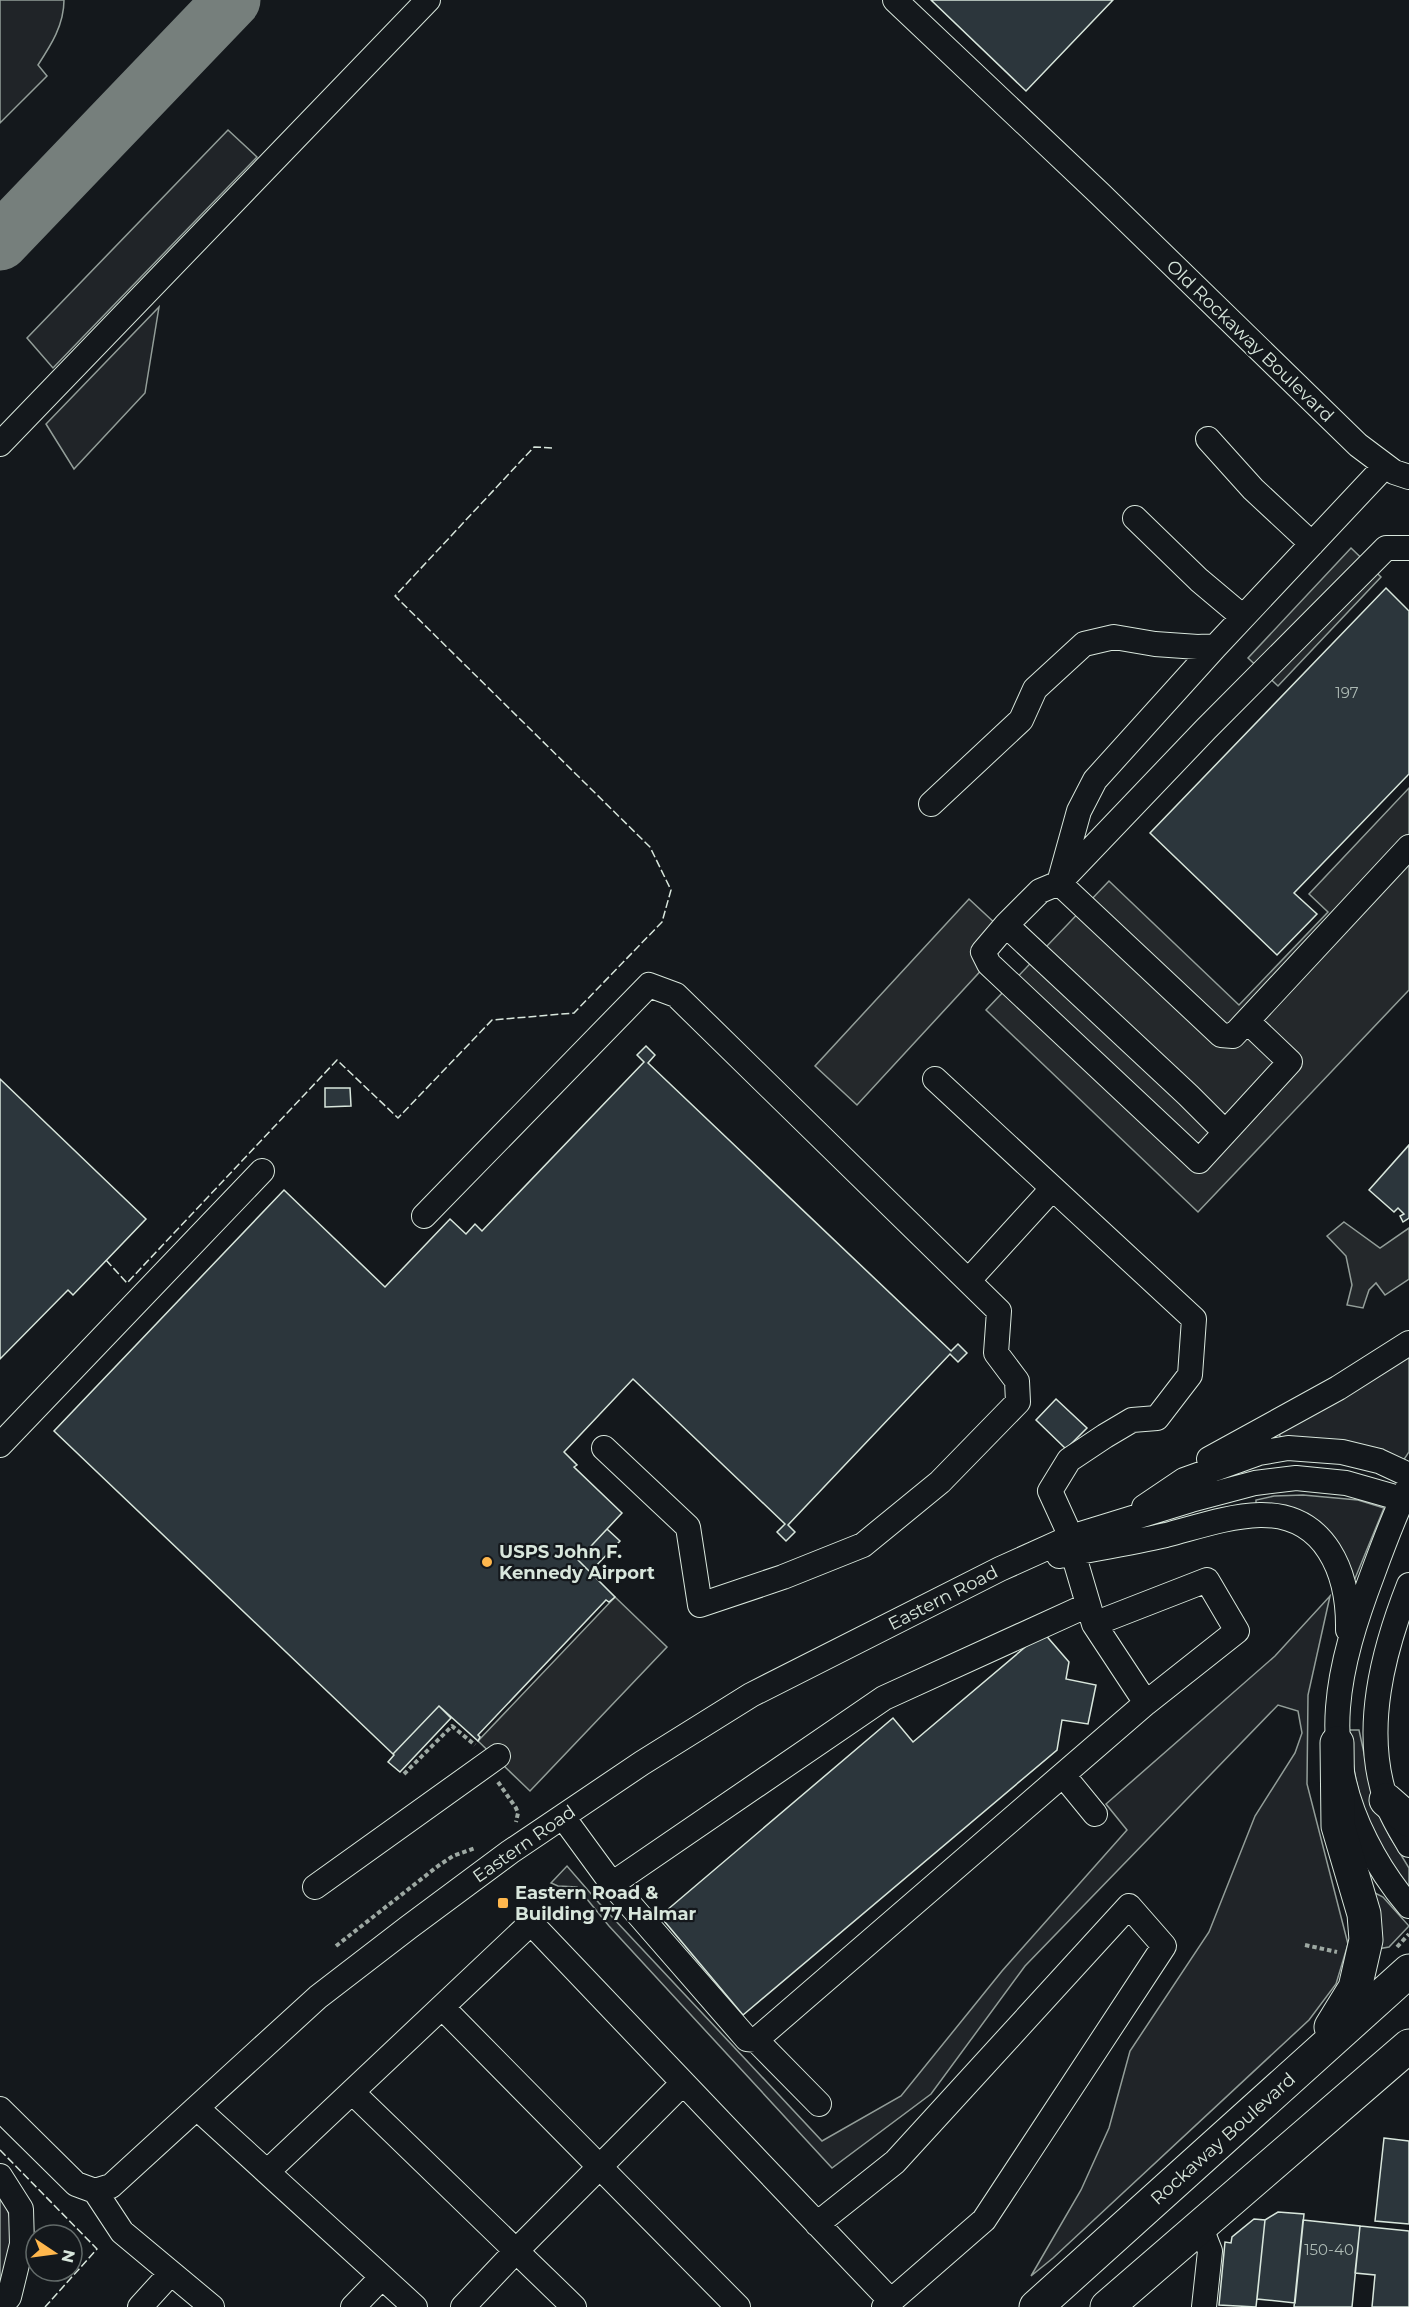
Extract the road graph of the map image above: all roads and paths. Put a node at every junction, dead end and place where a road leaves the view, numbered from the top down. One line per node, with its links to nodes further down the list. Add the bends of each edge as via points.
1 (428, 0): 4 (street)
2 (895, 0): 5 (street, Old Rockaway Boulevard, via 1358,445)
3 (1208, 439): 8 (street, via 1253,489)
4 (0, 444)
5 (1385, 466): 6 (street, Old Rockaway Boulevard); 8 (street)
6 (1409, 477)
7 (1135, 518): 10 (street, via 1199,580)
8 (1312, 544): 10 (street)
9 (1409, 548): 14 (street, via 1386,548)
10 (1244, 616): 11 (street)
11 (1216, 646): 12 (street, via 1166,645 1114,637 1084,644 1035,689 1021,720); 14 (street, via 1095,780 1079,811)
12 (931, 804)
13 (1409, 848): 16 (street)
14 (1059, 884): 15 (street, via 1040,891); 16 (street, via 1221,1035 1233,1036)
15 (1006, 925): 18 (street); 18 (street, via 983,952 989,964 1199,1161)
16 (1247, 1021): 18 (street, via 1290,1062)
17 (934, 1078): 20 (street)
18 (1225, 1132)
19 (262, 1171): 24 (street)
20 (1052, 1189): 22 (street); 30 (street, via 1194,1319 1190,1376 1157,1418 1132,1420 1069,1460 1050,1491)
21 (424, 1216): 22 (street, via 649,985 676,995)
22 (969, 1280): 25 (street, via 999,1311 996,1353 1017,1380 1018,1402 940,1482 862,1545 700,1605 688,1527)
23 (1409, 1343): 27 (street, via 1338,1388 1206,1461)
24 (0, 1445)
25 (604, 1448)
26 (1409, 1475): 27 (street, Eastern Road, via 1379,1461 1342,1452 1288,1448 1259,1453)
27 (1184, 1480): 29 (street, Eastern Road)
28 (1407, 1495): 29 (street, Eastern Road, via 1296,1478 1254,1483); 33 (street, via 1357,1615)
29 (1122, 1521): 30 (street, Eastern Road)
30 (1072, 1545): 32 (street); 33 (street, via 1247,1516 1271,1515 1293,1520 1320,1537 1333,1556 1348,1614); 42 (street, Eastern Road, via 1000,1569 751,1695)
31 (1409, 1585): 40 (street, via 1389,1649 1377,1707 1378,1765)
32 (1091, 1614): 34 (street); 34 (street, via 1207,1580 1237,1631); 46 (street, via 884,1698)
33 (1348, 1647): 35 (street, via 1339,1691)
34 (1146, 1703): 38 (street)
35 (1337, 1743): 48 (street, via 1339,1766 1353,1814 1377,1862); 56 (highway, via 1338,1826 1360,1899 1366,1940 1355,1988)
36 (489, 1753): 37 (path, via 452,1726); 47 (street)
37 (404, 1774)
38 (1063, 1775): 41 (street); 54 (street)
39 (497, 1780): 43 (path, via 518,1813)
40 (1397, 1810): 44 (street)
41 (1095, 1814)
42 (563, 1817): 46 (street); 60 (street, Eastern Road, via 510,1852 318,1997)
43 (508, 1828)
44 (1409, 1845)
45 (480, 1846): 50 (path, via 438,1866)
46 (612, 1884): 54 (street, via 747,2039)
47 (315, 1887)
48 (1409, 1906)
49 (1305, 1945): 51 (path)
50 (336, 1946)
51 (1343, 1953)
52 (1409, 1971): 56 (highway, Rockaway Boulevard)
53 (442, 2007): 57 (street, via 531,1923); 58 (street); 62 (street)
54 (756, 2040): 59 (street)
55 (1409, 2046): 67 (highway)
56 (1311, 2059): 80 (highway, Rockaway Boulevard)
57 (683, 2083): 62 (street); 66 (street)
58 (352, 2092): 63 (street); 68 (street)
59 (819, 2104)
60 (197, 2108): 63 (street); 65 (street, Eastern Road, via 111,2186)
61 (0, 2109): 65 (street, via 76,2184)
62 (600, 2167): 68 (street); 79 (street)
63 (267, 2172): 70 (street)
64 (0, 2176): 72 (street, via 21,2209 22,2244 9,2296)
65 (95, 2191): 69 (street, via 122,2232)
66 (818, 2223): 71 (street); 71 (street, via 895,2162 1129,1906 1164,1946 984,2220)
67 (1201, 2228): 81 (highway); 82 (street, via 1210,2251)
68 (516, 2251): 77 (street); 78 (street)
69 (171, 2273): 73 (street); 74 (street)
70 (382, 2277): 75 (street); 76 (street)
71 (887, 2304)
72 (0, 2307)
73 (140, 2307)
74 (212, 2307)
75 (353, 2307)
76 (415, 2307)
77 (464, 2307)
78 (574, 2307)
79 (738, 2307)
80 (1036, 2307)
81 (1107, 2307)
82 (1204, 2307)

